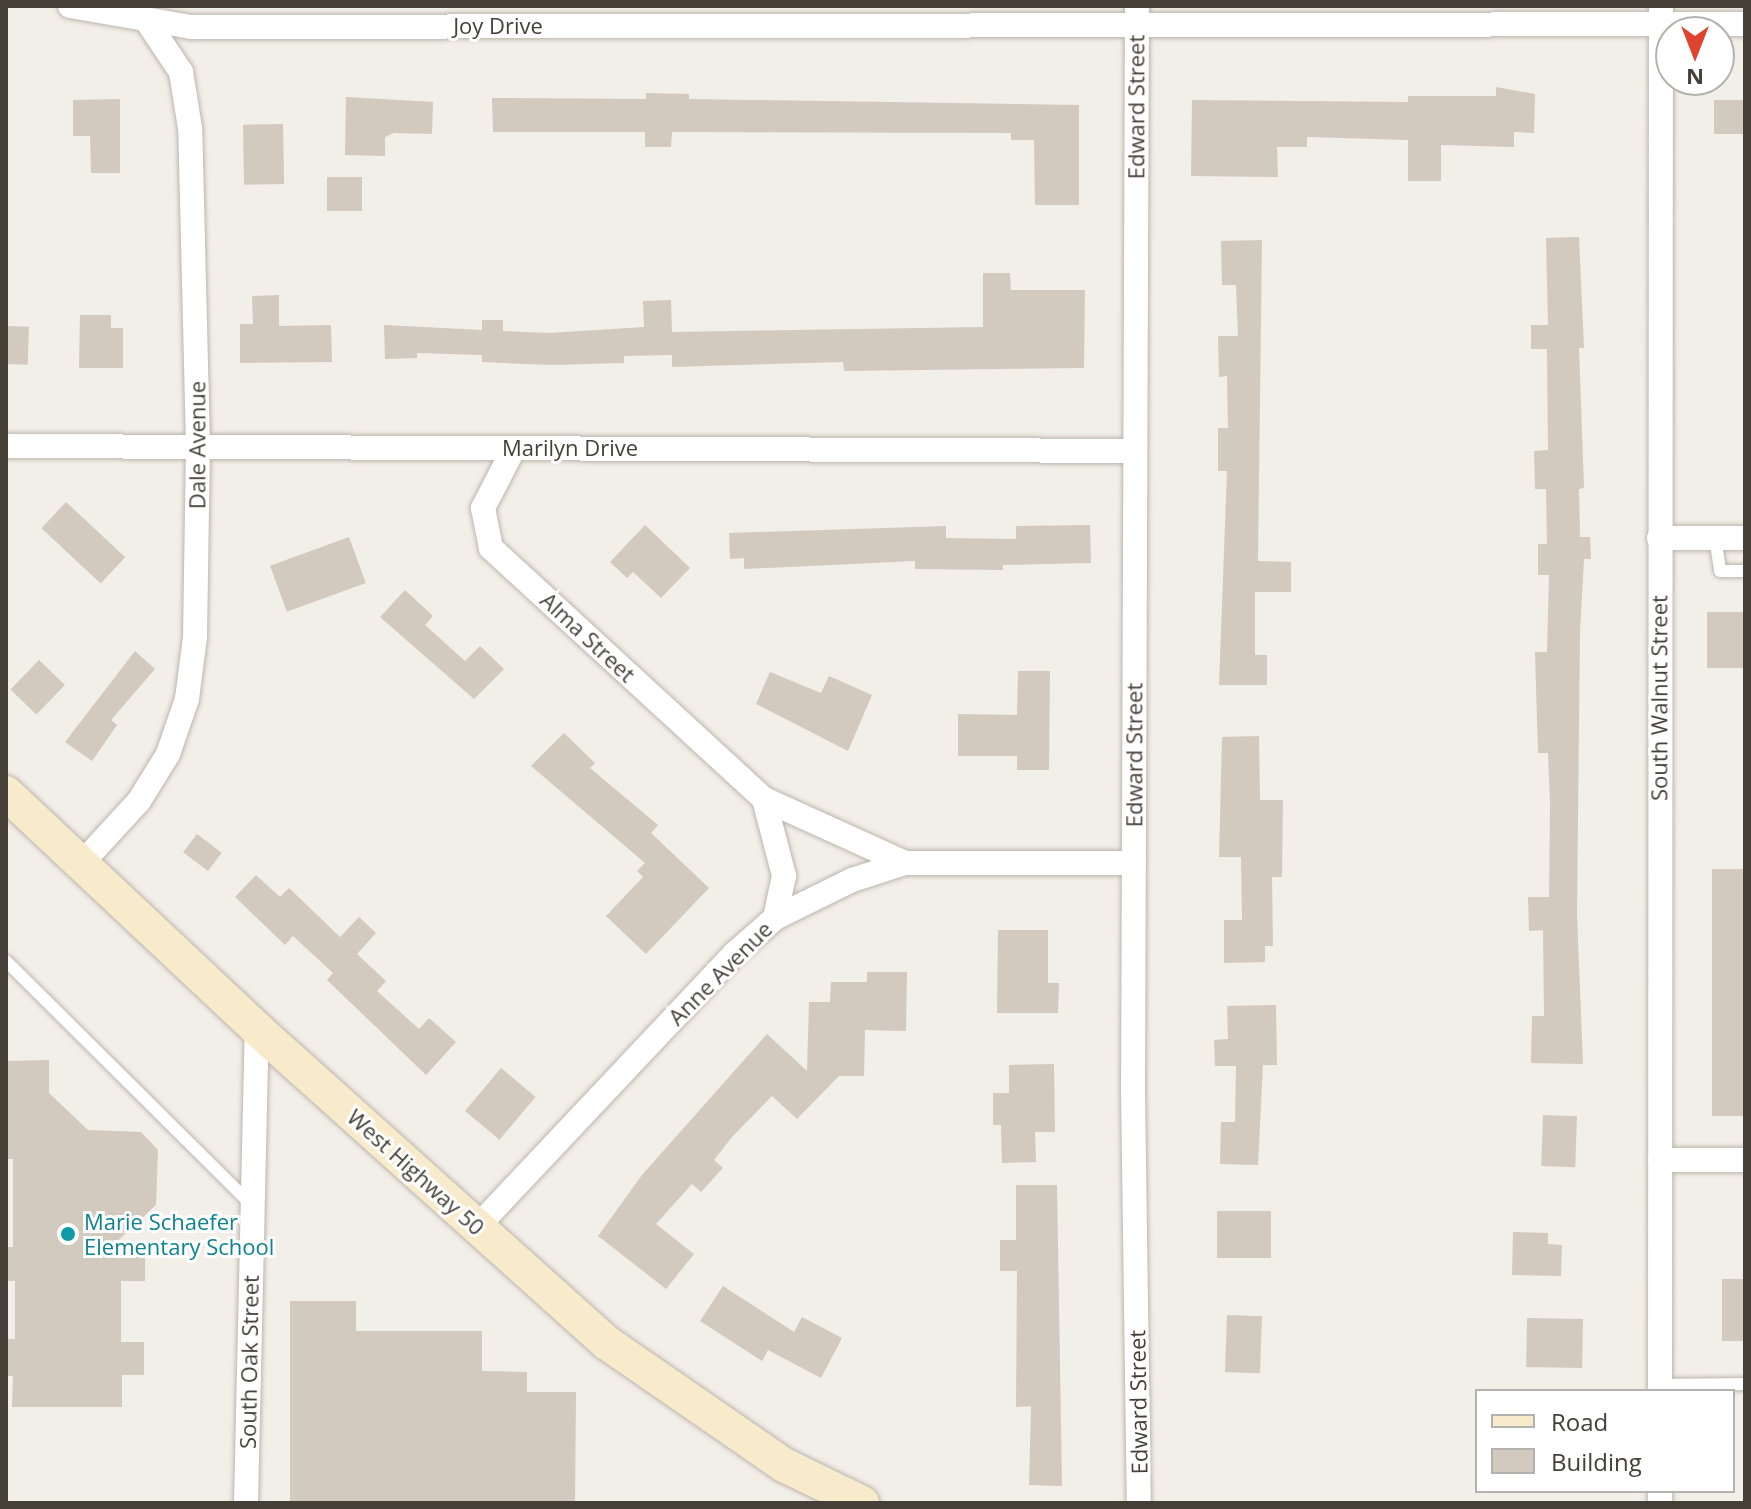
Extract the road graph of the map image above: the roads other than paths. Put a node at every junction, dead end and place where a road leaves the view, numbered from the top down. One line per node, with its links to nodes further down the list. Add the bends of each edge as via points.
1 (70, 6): 2 (street, Joy Drive)
2 (140, 11): 3 (street, Joy Drive, via 191,27); 7 (street, Dale Avenue, via 181,72 190,128)
3 (1137, 14): 4 (street, Joy Drive); 9 (street, Edward Street)
4 (1661, 15): 5 (street, Joy Drive); 10 (street, South Walnut Street)
5 (1745, 24)
6 (6, 446): 7 (street, Marilyn Drive)
7 (198, 446): 8 (street, Marilyn Drive); 16 (street, Dale Avenue, via 195,637 187,699 168,754 139,801)
8 (514, 448): 9 (street, Marilyn Drive); 15 (street, Alma Street, via 483,508 491,548)
9 (1134, 451): 18 (street, Edward Street)
10 (1659, 538): 11 (street); 22 (street, South Walnut Street)
11 (1715, 538): 12 (street); 13 (lane, via 1720,571)
12 (1745, 538)
13 (1745, 571)
14 (6, 793): 16 (main road, West Highway 50)
15 (764, 799): 17 (street, Alma Street); 19 (street, via 784,876)
16 (82, 863): 21 (main road, West Highway 50)
17 (905, 863): 18 (street, Anne Avenue); 19 (street, Anne Avenue, via 852,880)
18 (1134, 863): 30 (street, Edward Street)
19 (775, 918): 25 (street, Anne Avenue, via 734,954)
20 (6, 961): 24 (lane)
21 (257, 1029): 24 (street, South Oak Street); 25 (main road, West Highway 50)
22 (1660, 1160): 23 (street); 27 (street, South Walnut Street)
23 (1745, 1160)
24 (253, 1205): 28 (street, South Oak Street)
25 (477, 1227): 29 (main road, West Highway 50, via 607,1343 688,1402 784,1465)
26 (1745, 1384): 27 (lane)
27 (1660, 1388)
28 (246, 1503)
29 (862, 1503)
30 (1139, 1503)

